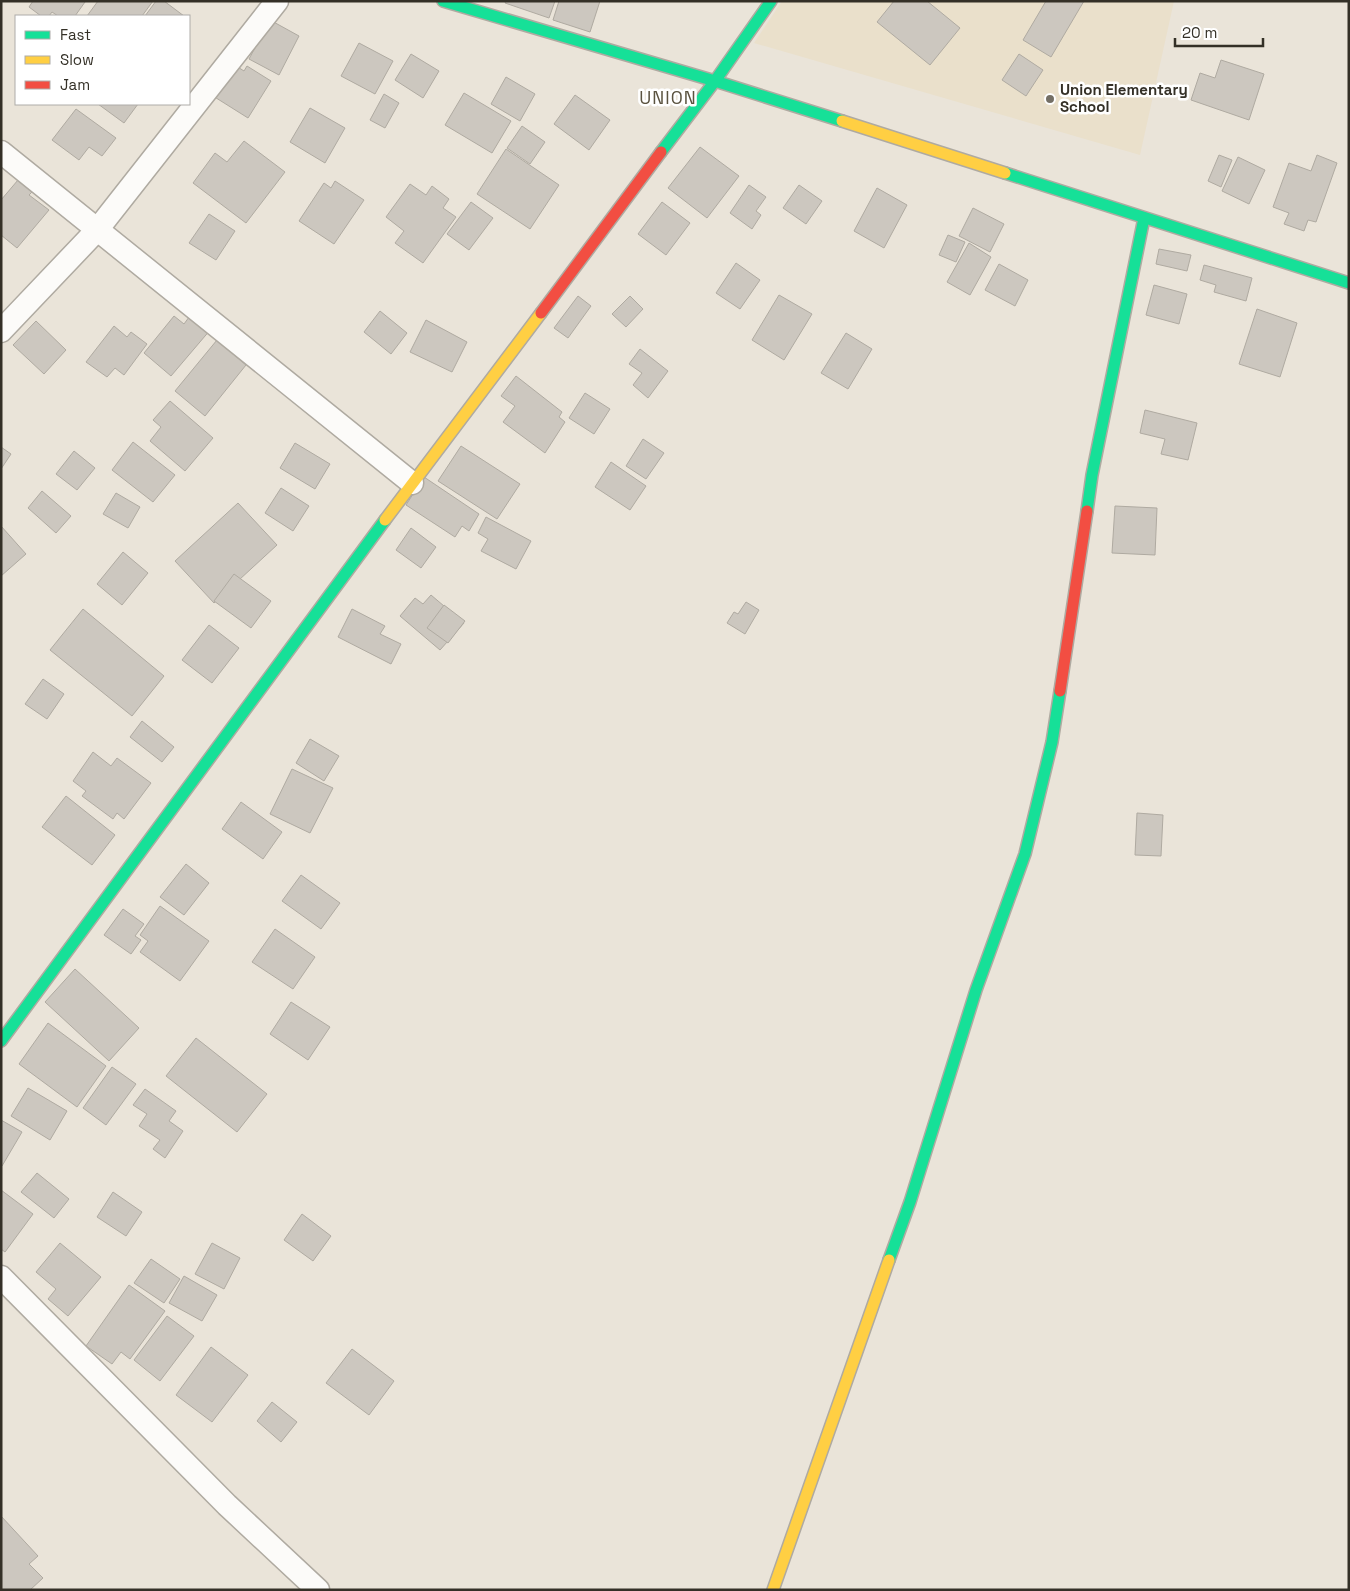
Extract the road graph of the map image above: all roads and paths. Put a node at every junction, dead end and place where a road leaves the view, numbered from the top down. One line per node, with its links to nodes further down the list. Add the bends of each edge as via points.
1 (277, 1): 7 (street)
2 (443, 1): 4 (street)
3 (771, 1): 4 (street)
4 (714, 81): 6 (street); 10 (street)
5 (1, 152): 7 (street)
6 (1144, 218): 8 (street); 14 (street, via 1092,476 1052,742 1025,854 976,990 910,1202)
7 (97, 230): 9 (street); 10 (street)
8 (1349, 283)
9 (1, 331)
10 (412, 484): 11 (street)
11 (1, 1041)
12 (1, 1277): 13 (street, via 226,1506)
13 (318, 1590)
14 (773, 1590)

